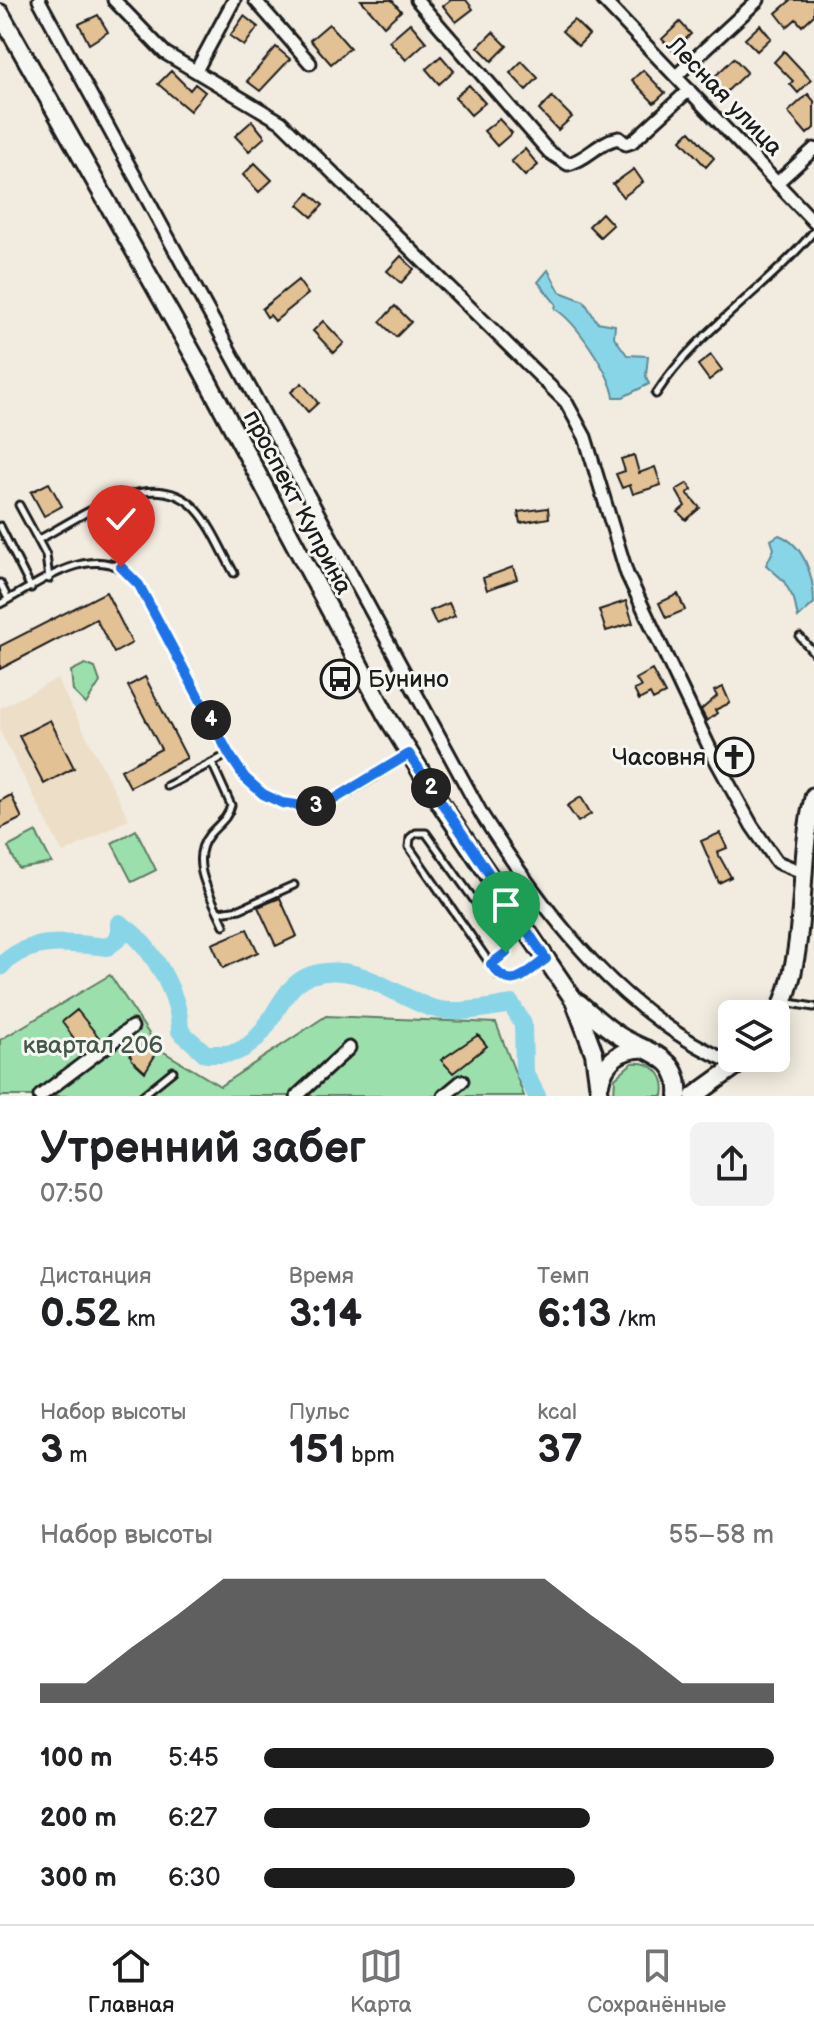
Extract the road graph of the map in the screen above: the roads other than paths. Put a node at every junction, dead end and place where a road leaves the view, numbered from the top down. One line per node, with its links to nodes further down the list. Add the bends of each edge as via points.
1 (39, 0): 46 (street, via 512,862 617,987 659,1022)
2 (114, 0): 10 (street, via 165,53)
3 (234, 0): 10 (street)
4 (255, 0): 9 (street)
5 (417, 0): 12 (street, via 549,152 568,164 605,140 632,142)
6 (603, 0): 11 (street, Лесная улица)
7 (758, 0): 11 (street)
8 (0, 13): 30 (main road, проспект Куприна, via 197,361)
9 (310, 63)
10 (197, 69): 34 (street, via 281,122 566,402 585,437 627,574 713,755 777,862)
11 (676, 76): 12 (street, Лесная улица)
12 (689, 90): 14 (street, Лесная улица)
13 (814, 149): 14 (street)
14 (777, 183): 15 (street, Лесная улица)
15 (814, 222)
16 (814, 231): 17 (lane, via 787,265 678,361)
17 (656, 394)
18 (19, 505): 20 (lane)
19 (0, 526): 24 (lane)
20 (38, 540): 21 (lane, via 129,494 173,495 202,516); 22 (lane)
21 (234, 573)
22 (49, 579): 24 (lane); 29 (lane, via 94,561 115,564 132,576)
23 (0, 583): 25 (lane)
24 (31, 588): 25 (lane)
25 (8, 599): 26 (lane)
26 (0, 604)
27 (800, 637): 28 (lane)
28 (814, 653)
29 (229, 754): 30 (lane, via 263,794 304,806 346,795); 31 (lane)
30 (409, 754): 38 (main road, проспект Куприна)
31 (212, 763): 32 (lane); 36 (lane, via 231,805 200,855)
32 (167, 786)
33 (814, 796): 34 (main road)
34 (802, 872): 41 (main road, via 792,973)
35 (294, 885): 36 (lane, via 240,909)
36 (219, 912): 37 (lane)
37 (224, 925)
38 (546, 959): 39 (lane, via 517,980 502,978); 40 (main road, проспект Куприна)
39 (491, 964): 39 (lane, via 409,847 416,833 426,833 507,946)
40 (574, 1000): 47 (main road, проспект Куприна, via 618,1034); 53 (main road, проспект Куприна, via 587,1025)
41 (784, 1000)
42 (790, 1003): 43 (lane)
43 (814, 1007)
44 (132, 1027): 54 (street)
45 (349, 1048): 56 (street)
46 (718, 1050)
47 (654, 1051): 48 (main road, проспект Куприна); 53 (main road, проспект Куприна, via 638,1048 615,1057 604,1070)
48 (673, 1067): 51 (main road, проспект Куприна, via 694,1081); 58 (main road)
49 (173, 1071): 55 (lane)
50 (728, 1072): 51 (main road)
51 (717, 1080): 59 (main road)
52 (462, 1081): 57 (street)
53 (600, 1093)
54 (40, 1096)
55 (142, 1096)
56 (297, 1096)
57 (444, 1096)
58 (678, 1096)
59 (694, 1096)

